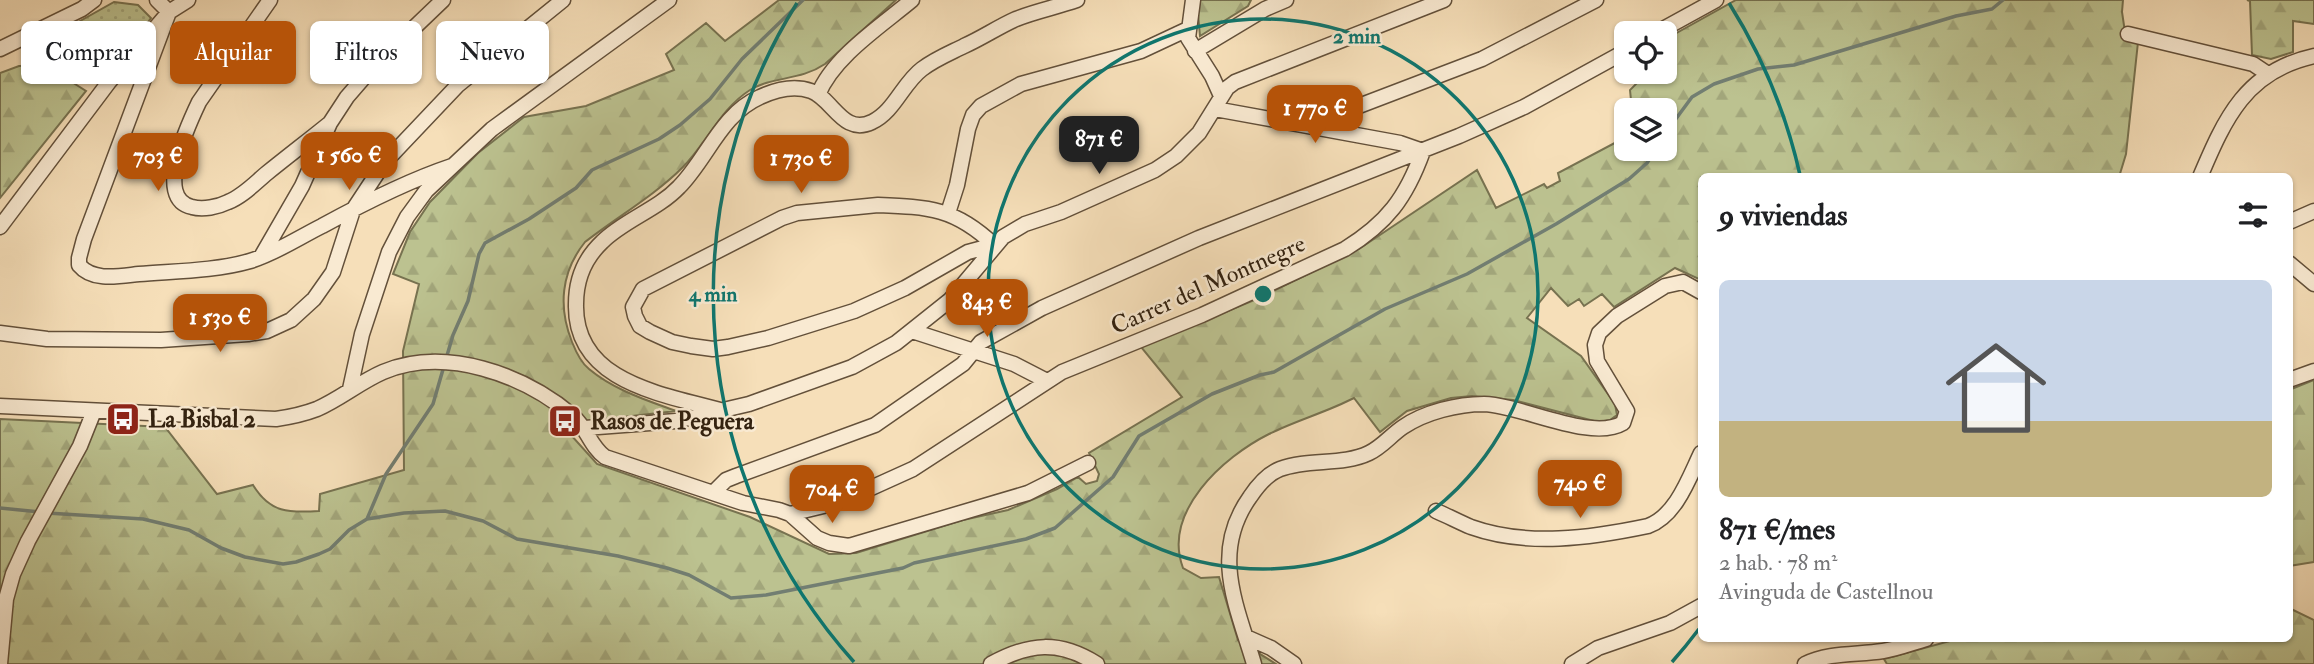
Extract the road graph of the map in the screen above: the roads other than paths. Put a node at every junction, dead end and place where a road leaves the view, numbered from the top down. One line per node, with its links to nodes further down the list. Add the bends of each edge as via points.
1 (94, 0): 19 (street)
2 (157, 0): 15 (street)
3 (188, 0): 15 (street)
4 (270, 0): 26 (street, via 192,116 178,156 177,197 198,208 229,202)
5 (443, 0): 26 (street, via 373,67)
6 (563, 0): 31 (street, via 438,104 384,163)
7 (669, 0): 29 (street, via 492,129)
8 (912, 0): 24 (street, via 835,67)
9 (1077, 0): 24 (street, via 1015,20 936,60 909,81 883,115 868,124 853,125)
10 (1193, 0): 17 (street)
11 (1286, 0): 20 (street)
12 (1444, 0): 25 (street, via 1249,75 1235,82)
13 (1596, 0): 27 (street, via 1482,59)
14 (1716, 0): 16 (street)
15 (169, 12): 35 (street, via 109,82); 37 (street, via 84,239 79,265 89,274 108,276 218,267)
16 (1677, 21)
17 (1188, 29): 20 (street); 33 (street, via 1141,51 1021,84 981,106 968,129)
18 (2127, 34): 23 (street, via 2253,64)
19 (0, 49)
20 (1195, 51): 25 (street, via 1212,76)
21 (2314, 56): 23 (street)
22 (1614, 58): 28 (street, via 1524,107)
23 (2268, 74): 30 (street, via 2232,109)
24 (818, 95): 49 (street, via 790,88 757,98 743,108 677,190 603,241 580,275 575,307 578,325 594,359 635,384)
25 (1218, 102): 27 (street); 36 (street, via 1199,133 1155,170 1025,224)
26 (330, 123): 37 (street, via 297,195)
27 (1307, 126): 28 (street)
28 (1423, 151): 43 (street, via 1087,287 993,334); 46 (street, Carrer del Montnegre, via 1409,186 1390,214 1356,242)
29 (452, 166): 31 (street, via 415,178); 47 (street, via 426,191 397,233 362,334)
30 (2202, 173)
31 (353, 210): 37 (street); 42 (street, via 333,272 322,288 290,320 267,331 119,340)
32 (2314, 211): 34 (street)
33 (947, 213): 36 (street); 36 (street, via 878,205 797,213 643,289 634,307 635,316 640,326 672,342 713,349 742,345 854,311 968,252)
34 (2293, 220)
35 (0, 228)
36 (994, 245): 41 (street, via 950,300)
37 (261, 257)
38 (2293, 266): 39 (street)
39 (2314, 284)
40 (1698, 290): 58 (street, via 1683,282 1665,286 1599,333 1597,361 1627,411 1618,426 1590,429 1487,404 1457,406 1409,423 1367,454 1286,467 1270,474 1240,512 1227,556 1231,591)
41 (912, 331): 43 (street); 49 (street, via 852,367)
42 (0, 333)
43 (971, 352): 46 (street, via 1014,364); 54 (street, via 963,364 875,425 726,480)
44 (2314, 371): 45 (street)
45 (2293, 379)
46 (1047, 381): 56 (street, Carrer del Montnegre, via 913,469 840,502)
47 (350, 389): 50 (street, via 319,408 276,419); 51 (street, via 381,372 408,365 440,361 473,365 531,389)
48 (0, 406): 50 (street)
49 (721, 410): 51 (street, via 676,421)
50 (93, 411): 60 (street, via 80,446 13,574)
51 (585, 428): 54 (street, via 593,447 605,457)
52 (1698, 459): 55 (street, via 1670,511 1656,523 1641,527 1590,537 1519,537 1472,527)
53 (1088, 463): 56 (street, via 1028,493 849,546 817,538)
54 (713, 493): 56 (street)
55 (1436, 511)
56 (790, 514)
57 (1698, 608): 65 (street, via 1670,623 1598,648)
58 (1246, 637): 63 (street); 64 (street)
59 (1916, 642): 66 (street)
60 (0, 664)
61 (990, 664): 62 (street, via 1016,651 1035,648 1067,650)
62 (1097, 664)
63 (1254, 664)
64 (1294, 664)
65 (1572, 664)
66 (1805, 664)

